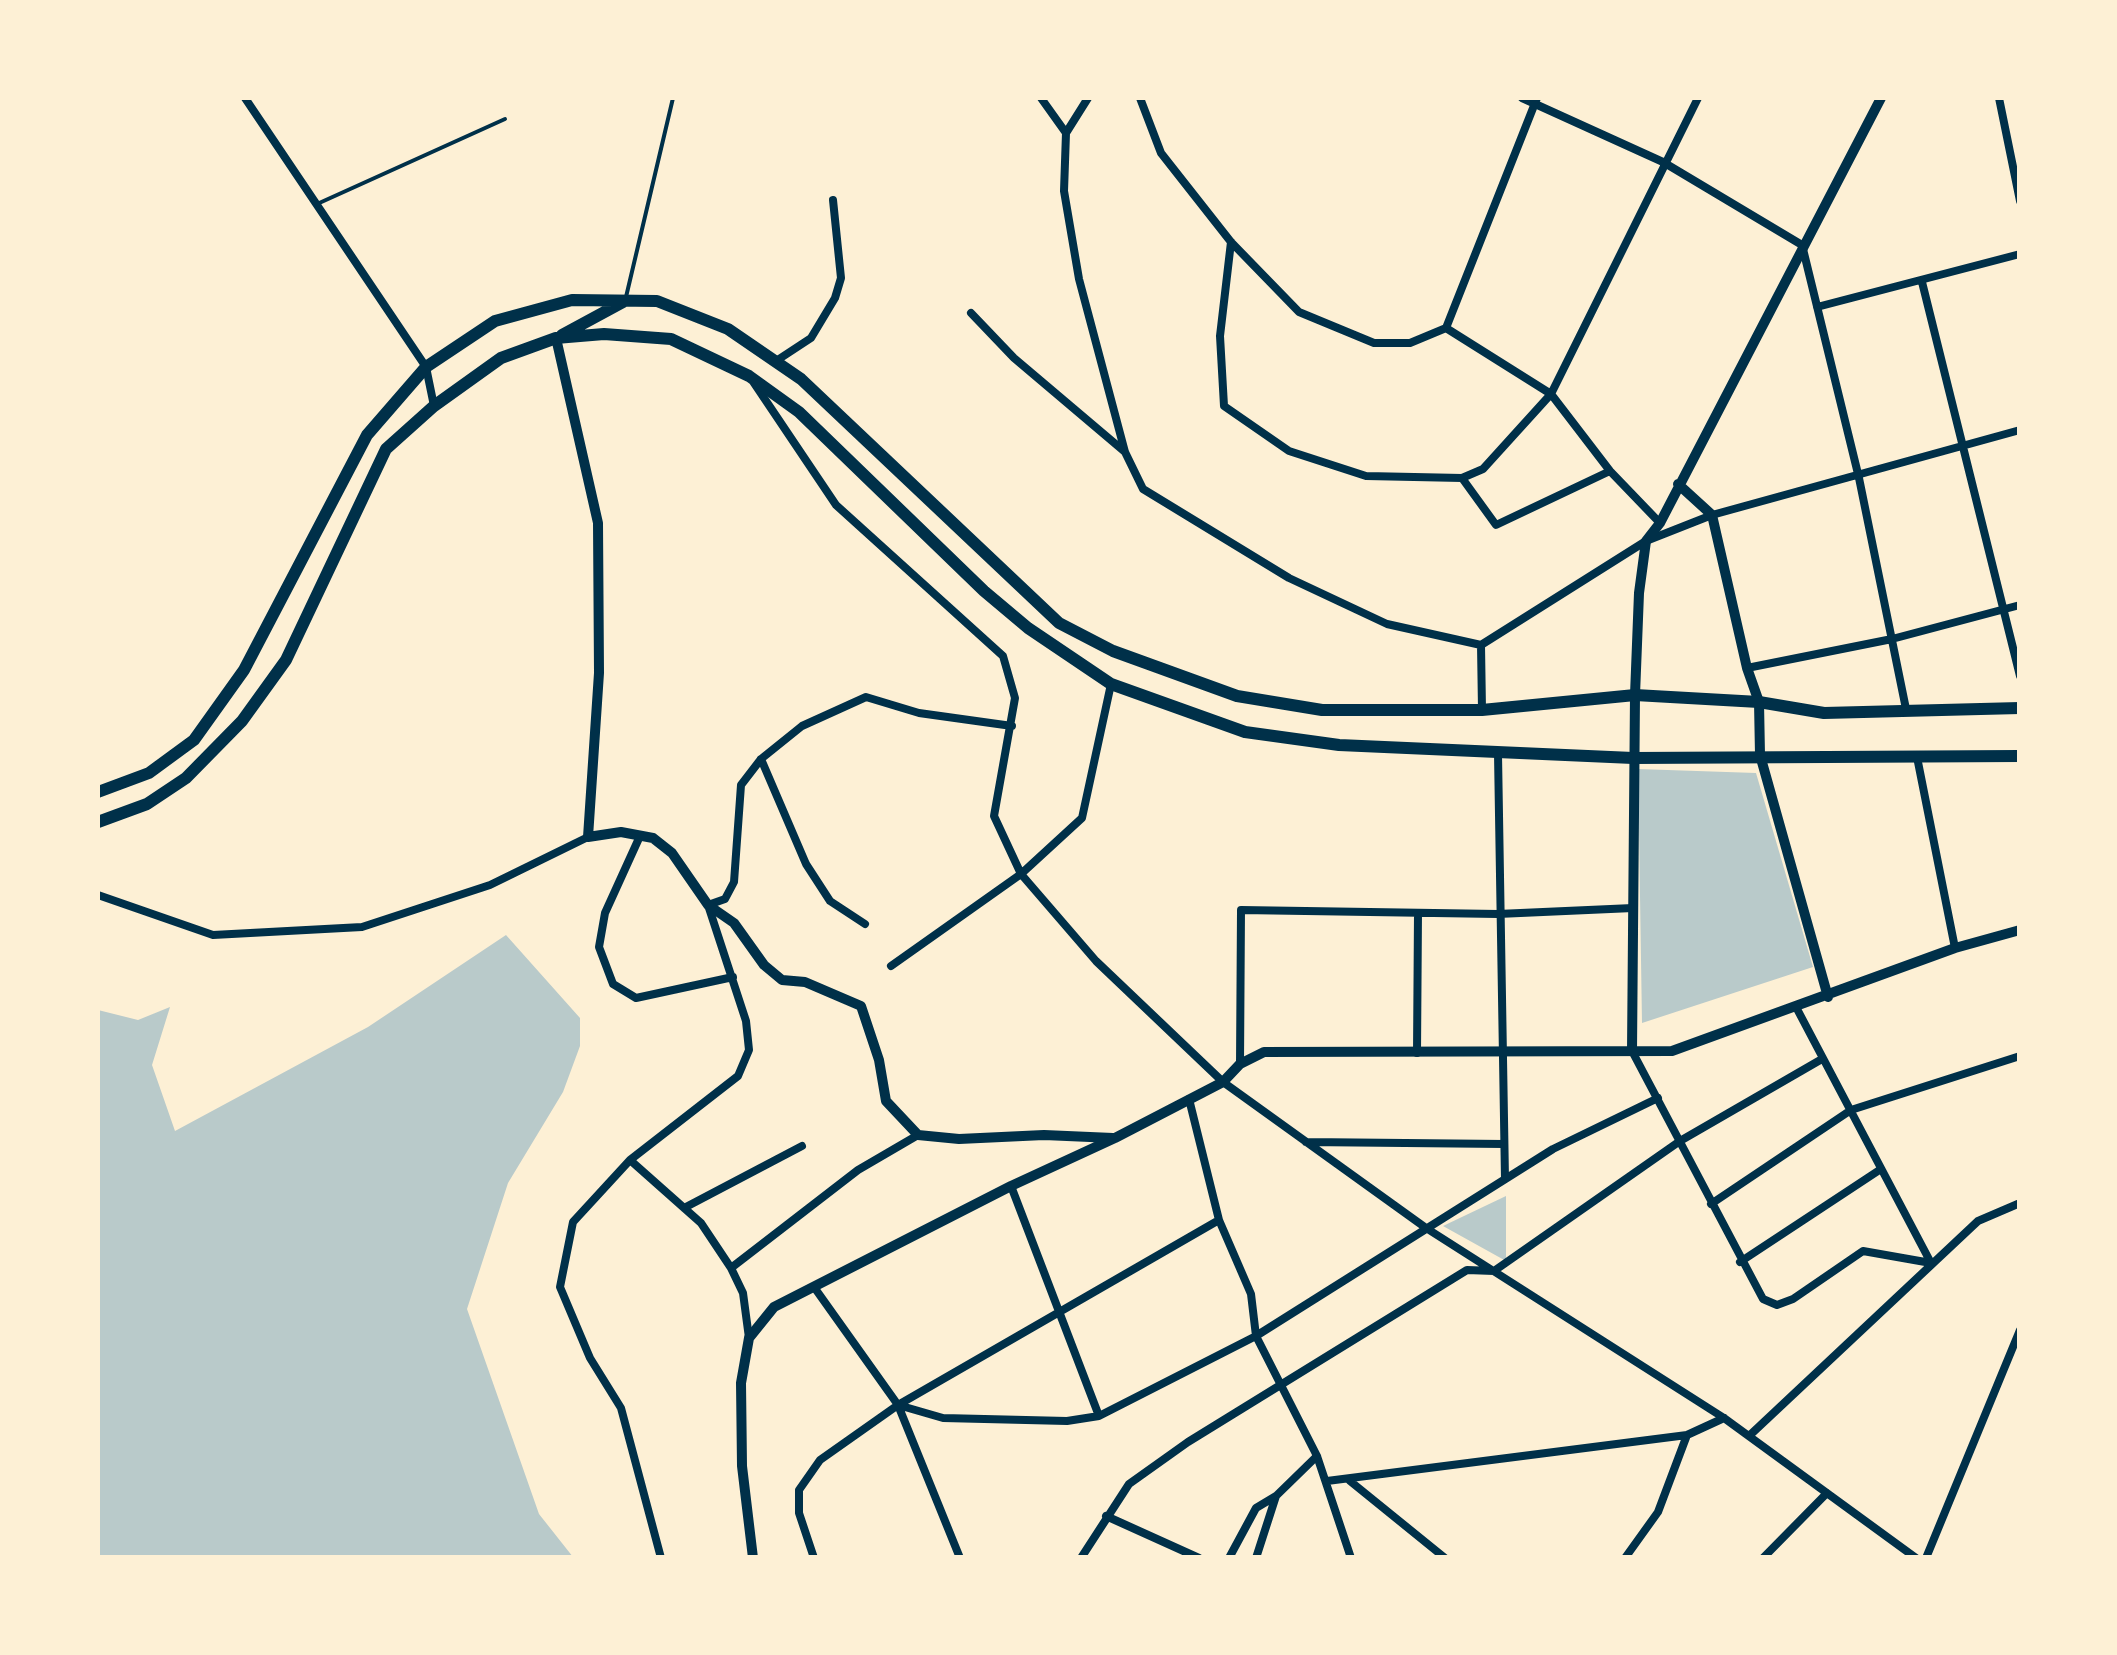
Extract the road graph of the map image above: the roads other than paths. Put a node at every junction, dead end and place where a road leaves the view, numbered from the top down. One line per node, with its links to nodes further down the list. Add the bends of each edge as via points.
1 (245, 98): 16 (street)
2 (673, 98): 21 (lane)
3 (1040, 98): 12 (street)
4 (1088, 98): 12 (street)
5 (1140, 98): 17 (street, via 1161,153)
6 (1522, 98): 10 (street)
7 (1698, 98): 13 (street)
8 (1881, 98): 18 (street)
9 (1999, 98): 15 (street)
10 (1536, 101): 13 (street); 24 (street)
11 (504, 119): 16 (lane)
12 (1066, 134): 33 (street, via 1064,191 1079,279)
13 (1663, 162): 18 (street); 29 (street)
14 (832, 200): 26 (street, via 841,278 835,298 811,338)
15 (2020, 201)
16 (317, 204): 27 (street)
17 (1231, 242): 24 (street, via 1299,312 1374,343 1410,343); 35 (street, via 1220,336 1224,406 1289,451 1366,476)
18 (1802, 245): 22 (street); 37 (street)
19 (2020, 254): 20 (street)
20 (1922, 282): 22 (street); 32 (street)
21 (625, 300): 25 (main road); 26 (main road, via 657,301 728,328); 27 (main road, via 572,300 496,321)
22 (1817, 308): 36 (street)
23 (970, 313): 33 (street)
24 (1446, 328): 29 (street)
25 (556, 338): 28 (main road, via 671,340); 30 (main road, via 500,358); 62 (street, via 598,523 599,673)
26 (776, 361): 51 (main road, via 1018,588 1059,623 1113,651 1236,696 1322,710)
27 (426, 367): 30 (street); 60 (main road, via 367,435 244,670 194,740 149,773)
28 (749, 376): 47 (main road, via 798,412 984,591); 53 (street, via 836,505 1003,656 1014,698)
29 (1550, 394): 34 (street); 35 (street, via 1483,469)
30 (434, 406): 61 (main road, via 386,449 286,660 242,721 186,778 147,804)
31 (2020, 430): 32 (street)
32 (1962, 447): 36 (street); 42 (street)
33 (1124, 452): 44 (street, via 1142,488 1289,578 1387,624)
34 (1610, 472): 35 (street, via 1496,525); 39 (street)
35 (1462, 478)
36 (1859, 478): 38 (street); 43 (street)
37 (1678, 484): 38 (street); 39 (street)
38 (1712, 515): 40 (street); 45 (street)
39 (1660, 523): 40 (street)
40 (1646, 541): 44 (street); 48 (street)
41 (2020, 605): 42 (street)
42 (2003, 609): 43 (street); 46 (street)
43 (1892, 638): 45 (street); 52 (street)
44 (1481, 645): 51 (street)
45 (1747, 668): 49 (street)
46 (2020, 676)
47 (1111, 684): 54 (main road, via 1245,732); 64 (street, via 1082,818)
48 (1634, 695): 49 (main road); 51 (main road); 58 (street)
49 (1759, 702): 52 (main road, via 1824,713); 55 (street)
50 (2020, 708): 52 (main road)
51 (1482, 710)
52 (1906, 710)
53 (1012, 726): 59 (street, via 866,698 802,726); 64 (street, via 994,816)
54 (1498, 754): 58 (main road); 69 (street)
55 (1760, 755): 56 (main road); 58 (main road); 75 (street)
56 (1916, 756): 57 (main road); 72 (street)
57 (2020, 756)
58 (1634, 758): 67 (street)
59 (761, 759): 66 (street, via 741,786 734,882 725,899); 70 (street, via 806,864 830,901)
60 (98, 792)
61 (98, 822)
62 (588, 836): 63 (street); 65 (street, via 490,885 362,927 213,935)
63 (640, 836): 66 (street, via 672,854); 74 (street, via 605,913 599,948 613,984 636,998)
64 (1022, 874): 73 (street); 83 (street, via 1096,961)
65 (98, 894)
66 (708, 905): 74 (street); 87 (street, via 734,923 782,980 821,987 861,1006 886,1101)
67 (1633, 908): 69 (street); 77 (street)
68 (1418, 913): 69 (street); 79 (street); 82 (street, via 1241,910)
69 (1498, 914): 78 (street)
70 (864, 924)
71 (2020, 930): 72 (street)
72 (1955, 948): 75 (street)
73 (891, 966)
74 (733, 977): 93 (street, via 750,1050 738,1076)
75 (1828, 997): 76 (street)
76 (1796, 1007): 77 (street, via 1672,1050); 81 (street)
77 (1632, 1051): 78 (street); 84 (street)
78 (1500, 1052): 79 (street); 91 (street)
79 (1417, 1054): 82 (street, via 1264,1052)
80 (2020, 1056): 86 (street)
81 (1822, 1058): 86 (street); 90 (street)
82 (1240, 1064): 83 (street)
83 (1223, 1082): 85 (street); 89 (street)
84 (1658, 1098): 90 (street); 95 (street)
85 (1189, 1100): 88 (street); 100 (street)
86 (1851, 1110): 94 (street); 98 (street)
87 (918, 1135): 88 (street); 104 (street, via 858,1170)
88 (1116, 1138): 96 (street)
89 (1306, 1142): 91 (street); 101 (street)
90 (1680, 1142): 98 (street); 105 (street)
91 (1504, 1144): 95 (street)
92 (802, 1146): 99 (street)
93 (630, 1160): 99 (street); 123 (street, via 573,1222 560,1287 590,1358 621,1408)
94 (1881, 1168): 102 (street); 103 (street)
95 (1505, 1179): 101 (street)
96 (1010, 1186): 106 (street); 107 (street)
97 (2020, 1203): 103 (street, via 1978,1221)
98 (1712, 1204): 102 (street)
99 (684, 1208): 104 (street)
100 (1219, 1220): 107 (street); 109 (street, via 1250,1294)
101 (1426, 1228): 105 (street); 109 (street)
102 (1740, 1262): 103 (street, via 1763,1298 1777,1305 1863,1251)
103 (1931, 1263): 116 (street)
104 (731, 1268): 110 (street, via 743,1293)
105 (1494, 1271): 111 (street, via 1466,1270); 114 (street)
106 (814, 1287): 110 (street, via 774,1307); 112 (street)
107 (1061, 1311): 112 (street); 113 (street)
108 (2020, 1330): 136 (street)
109 (1256, 1336): 111 (street); 113 (street)
110 (749, 1338): 124 (street, via 741,1382 742,1466)
111 (1280, 1387): 117 (street); 122 (street, via 1129,1484)
112 (898, 1404): 113 (street, via 943,1418); 125 (street, via 820,1460 799,1490 806,1547); 126 (street)
113 (1099, 1416)
114 (1724, 1418): 115 (street); 116 (street)
115 (1686, 1435): 119 (street); 133 (street, via 1658,1512)
116 (1749, 1436): 120 (street)
117 (1317, 1456): 118 (street); 121 (street)
118 (1327, 1481): 119 (street); 131 (street)
119 (1350, 1481): 132 (street)
120 (1828, 1493): 134 (street); 135 (street)
121 (1276, 1496): 129 (street, via 1256,1508); 130 (street)
122 (1106, 1516): 127 (street); 128 (street)
123 (660, 1558)
124 (753, 1558)
125 (814, 1558)
126 (960, 1558)
127 (1081, 1558)
128 (1199, 1558)
129 (1229, 1558)
130 (1256, 1558)
131 (1352, 1558)
132 (1446, 1558)
133 (1625, 1558)
134 (1763, 1558)
135 (1916, 1558)
136 (1926, 1558)

